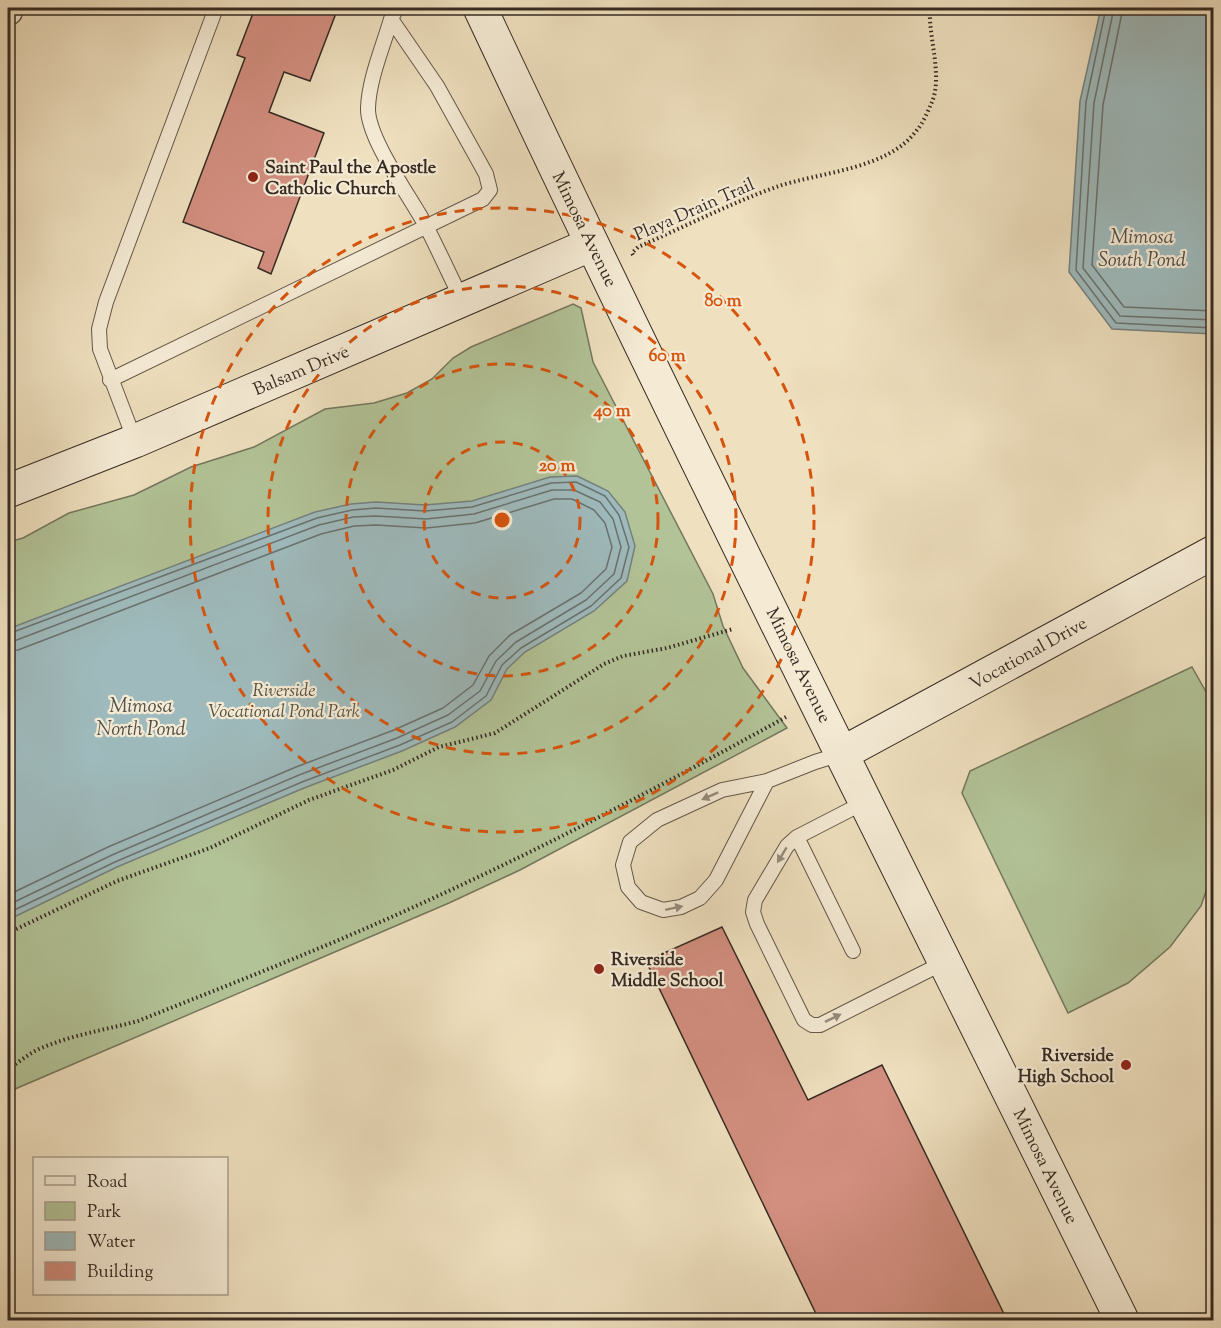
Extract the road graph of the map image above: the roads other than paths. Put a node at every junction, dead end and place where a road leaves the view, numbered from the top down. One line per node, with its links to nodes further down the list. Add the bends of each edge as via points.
1 (216, 8): 7 (lane, via 106,302 99,329 100,349)
2 (480, 8): 5 (street, Mimosa Avenue)
3 (394, 13): 4 (lane, via 373,79 370,122 381,149); 4 (lane, via 486,174 490,190 483,199)
4 (426, 226): 6 (lane); 7 (lane)
5 (592, 244): 6 (street, Balsam Drive); 11 (street, Mimosa Avenue)
6 (462, 301): 8 (street, Balsam Drive)
7 (110, 380): 8 (lane)
8 (135, 441): 9 (street, Balsam Drive)
9 (8, 491)
10 (1214, 552): 11 (street, Vocational Drive)
11 (843, 753): 12 (lane); 13 (street, Mimosa Avenue)
12 (767, 781): 12 (lane, one-way to 12, via 723,790 657,820 630,842 624,865 628,887 640,902 663,910 700,898 716,880)
13 (865, 802): 14 (lane); 16 (street, Mimosa Avenue)
14 (797, 837): 15 (lane); 16 (lane, one-way to 16, via 787,846 755,900 753,912 804,1020 820,1025)
15 (853, 951)
16 (945, 962): 17 (street, Mimosa Avenue)
17 (1122, 1320)

